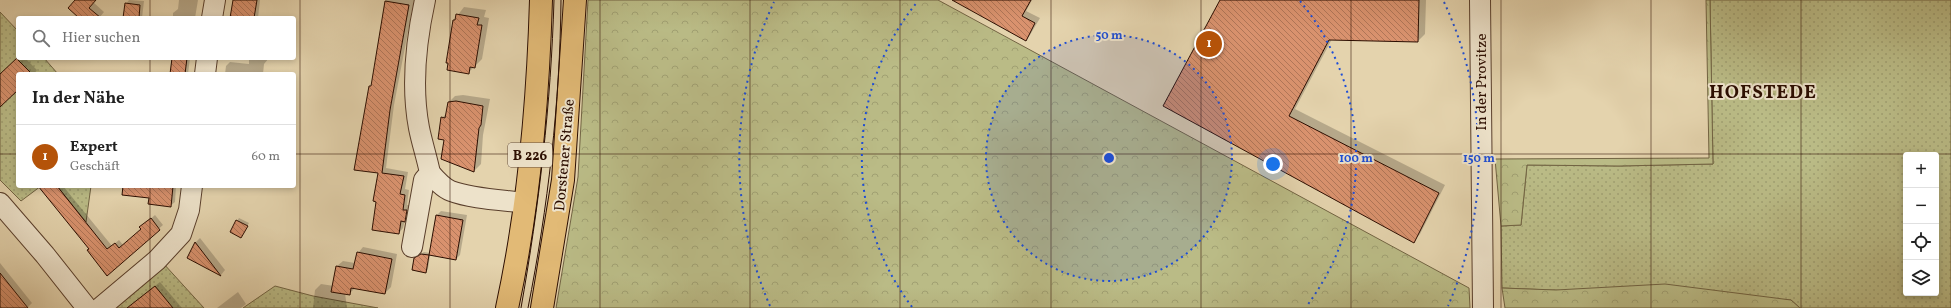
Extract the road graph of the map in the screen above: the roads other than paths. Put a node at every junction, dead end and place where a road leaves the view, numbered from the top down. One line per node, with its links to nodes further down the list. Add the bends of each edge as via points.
1 (215, 0): 6 (street)
2 (425, 0): 9 (street, via 418,34 416,83 419,127)
3 (541, 0): 12 (main road, B 226)
4 (575, 0): 17 (main road, Dorstener Straße / B 226, via 563,180)
5 (1480, 0): 18 (street, In der Provitze)
6 (212, 16)
7 (207, 60): 8 (street)
8 (205, 72)
9 (430, 173): 12 (street, via 451,191); 13 (street, via 424,180)
10 (192, 188): 15 (street, via 189,210 181,234 157,260)
11 (0, 203): 14 (street)
12 (526, 203): 16 (main road, B 226)
13 (412, 248)
14 (87, 308)
15 (100, 308)
16 (507, 308)
17 (542, 308)
18 (1484, 308)

